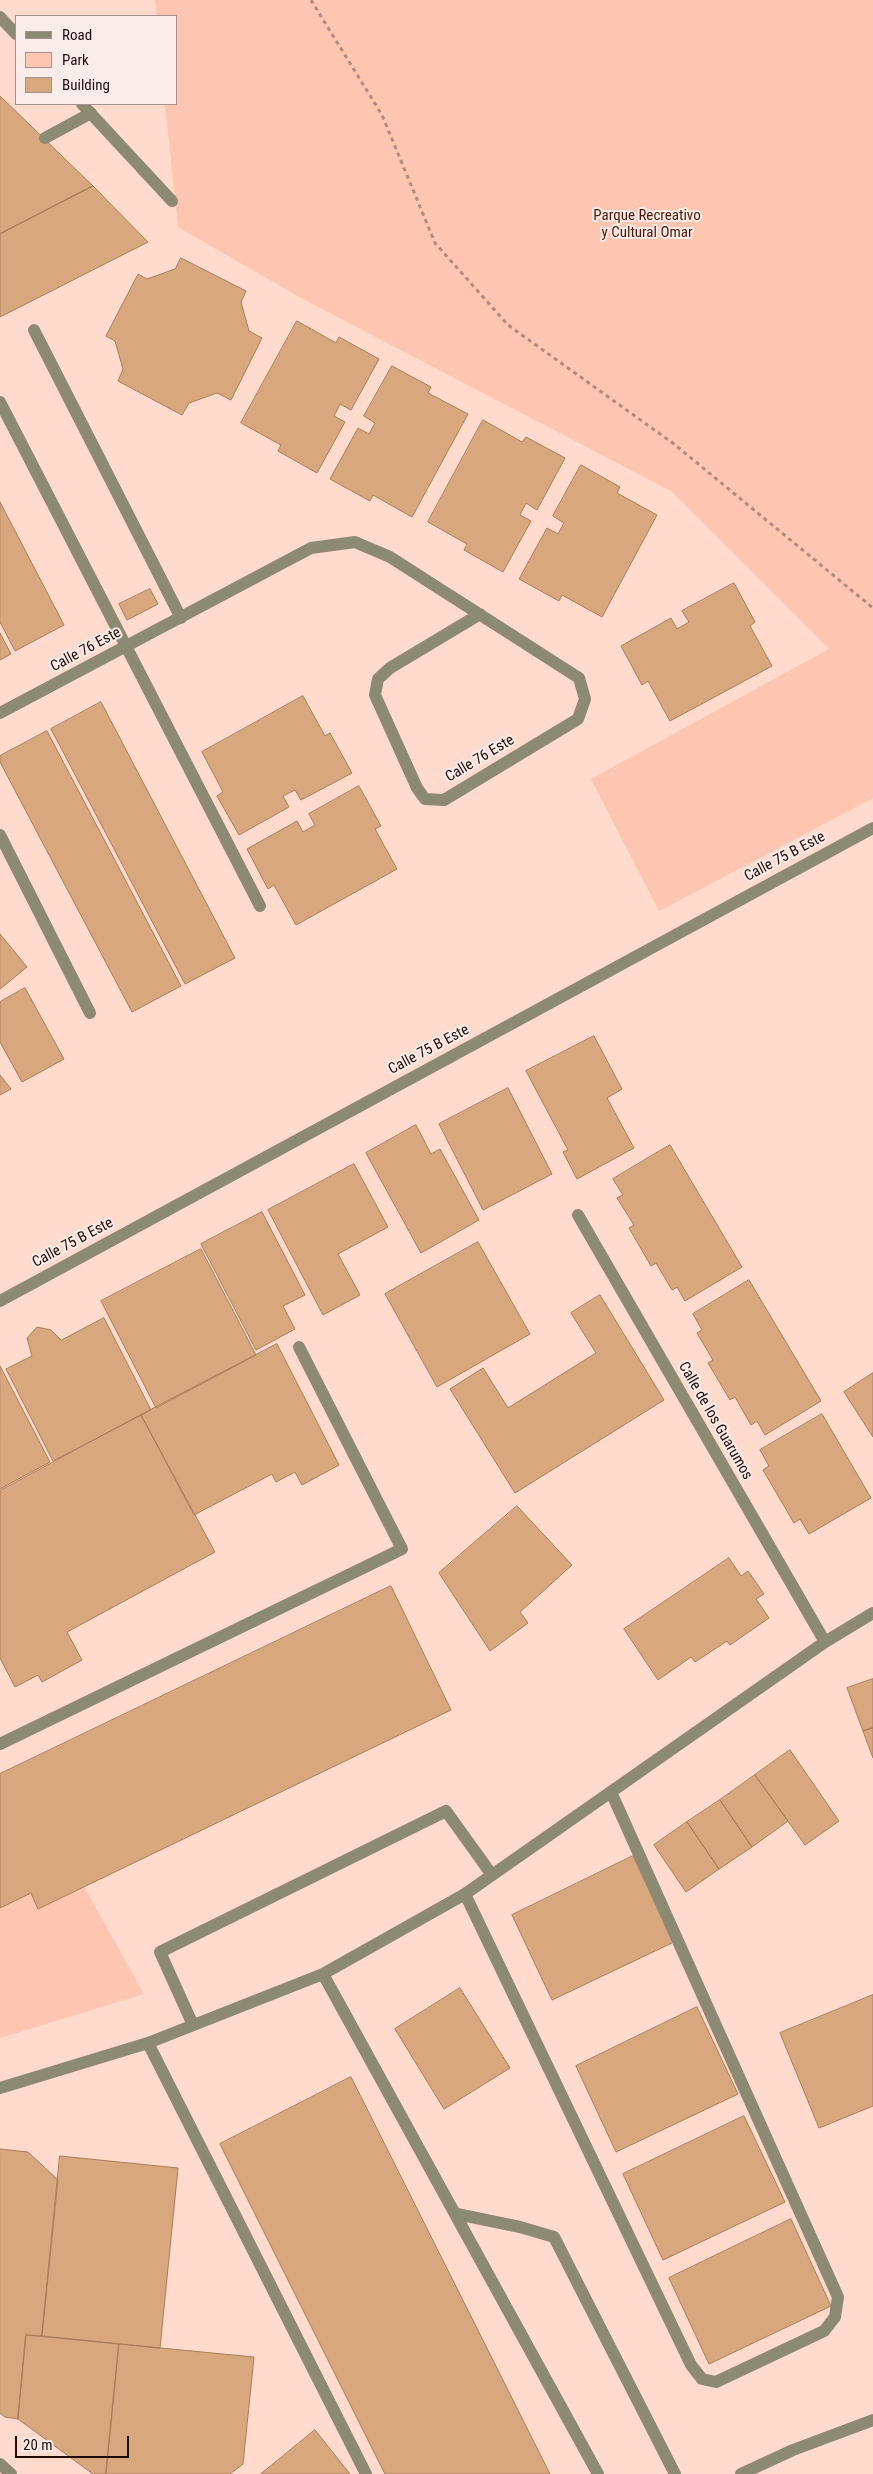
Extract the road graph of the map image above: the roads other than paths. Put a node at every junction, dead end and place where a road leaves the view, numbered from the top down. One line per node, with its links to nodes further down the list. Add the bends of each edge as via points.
1 (0, 17): 2 (street)
2 (15, 33)
3 (87, 108): 4 (street); 5 (street)
4 (45, 138)
5 (172, 200)
6 (34, 330): 9 (street)
7 (0, 402): 10 (street)
8 (480, 614): 8 (street, Calle 76 Este, via 578,678 585,699 578,719 444,800 425,799 375,695 378,680 390,668); 9 (street, Calle 76 Este, via 390,557 355,542 311,548)
9 (181, 618): 10 (street, Calle 76 Este)
10 (127, 647): 11 (street, Calle 76 Este); 14 (street)
11 (0, 713)
12 (873, 828): 17 (street, Calle 75 B Este)
13 (0, 835): 15 (street)
14 (260, 906)
15 (90, 1013)
16 (578, 1215): 20 (street, Calle de los Guarumos)
17 (0, 1301)
18 (299, 1347): 21 (street, via 402,1549)
19 (873, 1612): 20 (street)
20 (825, 1642): 22 (street)
21 (0, 1744)
22 (611, 1792): 23 (street); 24 (street, via 838,2297 835,2318 824,2330 716,2382 702,2379 691,2365)
23 (492, 1876): 24 (street); 26 (street, via 446,1811 160,1952)
24 (465, 1894): 25 (street)
25 (323, 1974): 26 (street); 29 (street)
26 (193, 2025): 27 (street)
27 (148, 2042): 28 (street); 33 (street)
28 (0, 2088)
29 (456, 2214): 34 (street); 35 (street, via 554,2237)
30 (873, 2420): 36 (street)
31 (0, 2464): 32 (street)
32 (11, 2474)
33 (366, 2474)
34 (598, 2474)
35 (675, 2474)
36 (741, 2474)

